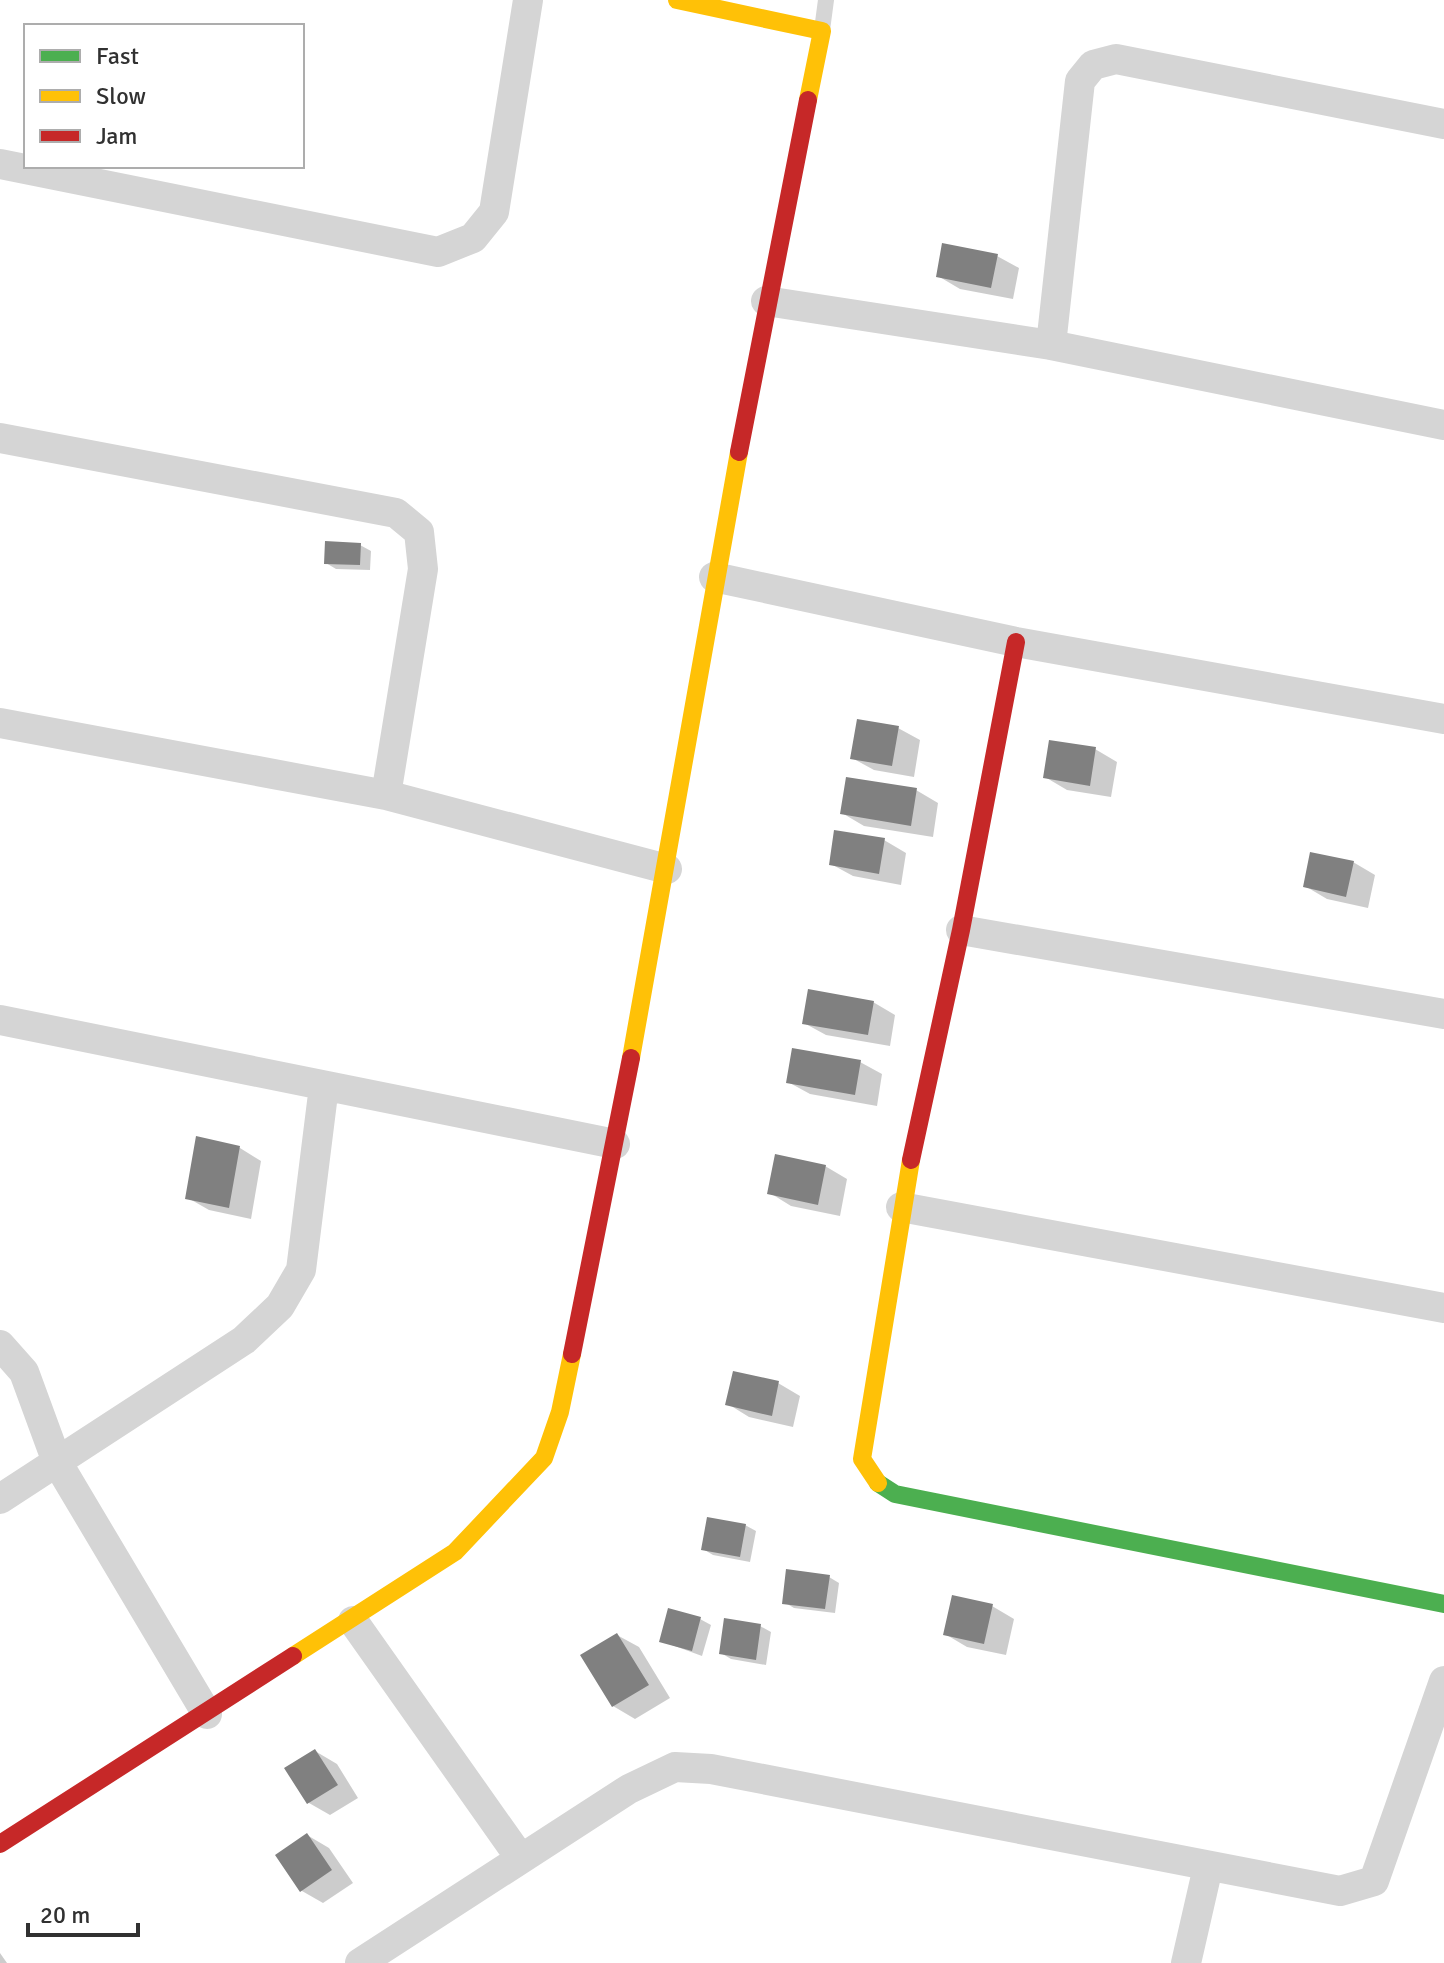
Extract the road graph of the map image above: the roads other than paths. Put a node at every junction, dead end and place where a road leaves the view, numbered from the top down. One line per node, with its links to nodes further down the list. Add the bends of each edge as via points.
1 (528, 0): 6 (street, via 494,212 473,238 438,252)
2 (677, 0): 4 (street)
3 (826, 0): 4 (lane)
4 (822, 31): 7 (street)
5 (1444, 124): 8 (street, via 1116,59 1093,65 1080,81)
6 (0, 164)
7 (766, 301): 8 (street); 11 (street)
8 (1051, 345): 9 (street)
9 (1444, 425)
10 (0, 438): 15 (street, via 396,513 419,532 423,569)
11 (714, 577): 12 (street); 16 (street)
12 (1016, 642): 13 (street); 17 (street)
13 (1444, 719)
14 (0, 723): 15 (street)
15 (386, 795): 16 (street)
16 (667, 869): 21 (street)
17 (961, 930): 18 (street); 22 (street)
18 (1444, 1014)
19 (0, 1020): 20 (street)
20 (324, 1086): 21 (street); 25 (street, via 301,1270 280,1306 244,1340)
21 (615, 1144): 28 (street, via 560,1412 544,1458 455,1552)
22 (901, 1207): 23 (street); 27 (street, via 864,1424 862,1459 876,1482 895,1494)
23 (1444, 1308)
24 (0, 1345): 25 (street, via 24,1372)
25 (57, 1462): 26 (street); 30 (street)
26 (0, 1499)
27 (1444, 1604)
28 (353, 1621): 30 (street); 32 (street)
29 (1444, 1681): 33 (street, via 1374,1881 1340,1891)
30 (207, 1714): 31 (street)
31 (0, 1844)
32 (521, 1859): 33 (street, via 629,1789 675,1767 711,1769); 34 (street)
33 (1208, 1867): 35 (street)
34 (360, 1963)
35 (1186, 1963)

